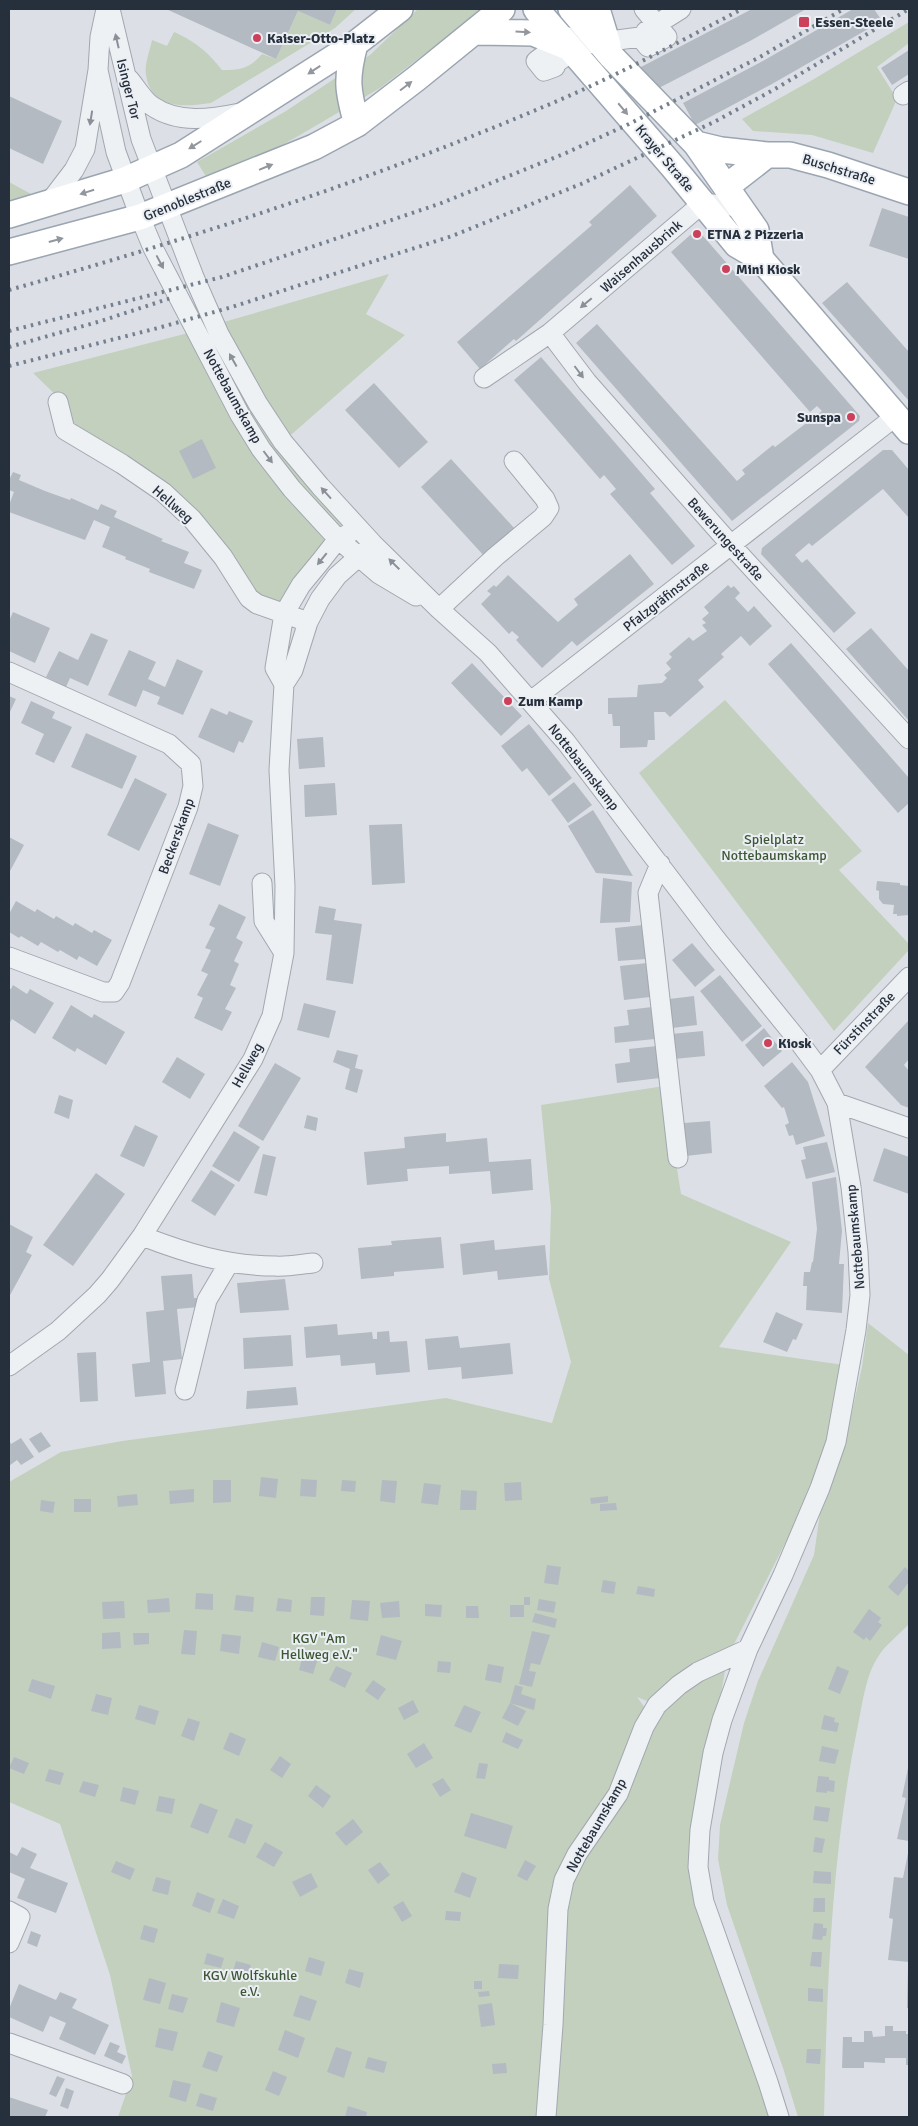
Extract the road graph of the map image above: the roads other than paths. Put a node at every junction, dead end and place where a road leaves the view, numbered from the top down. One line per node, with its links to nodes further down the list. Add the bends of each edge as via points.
1 (108, 9): 13 (street, Isinger Tor, via 100,37); 15 (street, Isinger Tor, one-way to 1)
2 (400, 9): 10 (main road)
3 (502, 9): 9 (main road, Grenoblestraße)
4 (536, 9): 11 (main road, Krayer Straße)
5 (571, 9): 12 (main road)
6 (599, 9): 7 (street, via 536,61 544,71 555,67 580,45 640,38 648,47 667,37); 12 (main road)
7 (644, 9)
8 (680, 9): 12 (street)
9 (474, 32): 11 (main road, Krayer Straße, one-way to 11, via 533,32); 17 (main road, Grenoblestraße, one-way to 9)
10 (355, 44): 16 (main road, one-way to 16); 17 (main road, via 347,80)
11 (574, 51): 14 (main road, Krayer Straße)
12 (610, 55): 14 (street); 18 (main road)
13 (98, 70): 22 (street, Isinger Tor, via 116,152); 26 (street, Isinger Tor, one-way to 26, via 85,149 74,170)
14 (592, 71): 21 (main road, Krayer Straße, one-way to 21)
15 (124, 73): 16 (street, via 151,106 177,118 213,119); 20 (street, Isinger Tor, via 141,140)
16 (251, 110): 20 (main road, one-way to 20)
17 (356, 124): 27 (main road, Grenoblestraße, one-way to 17, via 314,148)
18 (696, 144): 19 (main road, Buschstraße); 23 (main road)
19 (767, 155): 23 (main road); 24 (main road, Buschstraße, via 790,155)
20 (153, 168): 22 (main road); 27 (street, Nottebaumskamp)
21 (681, 176): 23 (main road); 25 (main road, Krayer Straße)
22 (126, 180): 26 (main road, one-way to 26); 30 (street, Nottebaumskamp)
23 (726, 187): 28 (main road)
24 (909, 192)
25 (702, 203): 28 (street); 32 (main road, Krayer Straße, via 738,245); 33 (street, Waisenhausbrink, one-way to 33)
26 (48, 204): 29 (main road)
27 (167, 207): 30 (main road, Grenoblestraße); 38 (street, Nottebaumskamp, one-way to 27, via 283,442 258,404 219,334)
28 (740, 207): 32 (main road, via 756,230)
29 (9, 215)
30 (140, 218): 31 (main road, Grenoblestraße, one-way to 30); 39 (street, Nottebaumskamp, one-way to 39, via 240,415 292,489)
31 (9, 252)
32 (761, 259): 36 (main road, Krayer Straße)
33 (550, 333): 34 (street, Waisenhausbrink); 41 (street, Bewerungestraße, one-way to 41, via 587,382)
34 (484, 378)
35 (58, 402): 44 (street, Hellweg, via 65,430 163,492 192,519 223,557 249,598)
36 (903, 424): 41 (street, Pfalzgräfinstraße)
37 (514, 461): 43 (street, via 549,508 543,517)
38 (359, 529): 39 (street, Hellweg); 40 (street, Nottebaumskamp)
39 (338, 539): 42 (street, Nottebaumskamp); 44 (street, Hellweg, one-way to 44, via 301,585)
40 (373, 544): 42 (street, Hellweg); 43 (street, Nottebaumskamp, one-way to 40)
41 (731, 545): 48 (street, Pfalzgräfinstraße); 49 (street, Bewerungestraße)
42 (359, 556): 43 (street, Nottebaumskamp, via 378,574); 45 (street, Hellweg, via 337,576)
43 (439, 609): 48 (street, Nottebaumskamp, via 488,653)
44 (284, 614): 45 (street, Hellweg); 47 (street, Hellweg, via 275,668)
45 (308, 622): 47 (street, Hellweg, via 293,670)
46 (9, 672): 53 (street, Beckerskamp, via 169,744 191,764 193,786 188,807 120,984 114,992 103,992)
47 (284, 684): 52 (street, Hellweg, via 279,736 285,886)
48 (531, 701): 50 (street, Nottebaumskamp)
49 (909, 740)
50 (660, 864): 55 (street, Nottebaumskamp); 58 (street, via 648,893)
51 (262, 883): 52 (street, via 264,921)
52 (284, 953): 59 (street, Hellweg, via 272,1016 253,1059)
53 (9, 957)
54 (909, 977): 55 (street, Fürstinstraße)
55 (820, 1070): 56 (street, Nottebaumskamp)
56 (838, 1103): 57 (street); 64 (street, Nottebaumskamp, via 858,1252 860,1296 856,1330 836,1442 820,1488)
57 (909, 1128)
58 (678, 1158)
59 (142, 1236): 60 (street, via 187,1253); 62 (street, Hellweg, via 97,1295 58,1331)
60 (229, 1263): 61 (street, via 277,1266); 63 (street, via 207,1300)
61 (314, 1263)
62 (9, 1366)
63 (185, 1390)
64 (748, 1649): 69 (street, Nottebaumskamp, via 698,1672 657,1705 644,1727 618,1794 577,1854 564,1880 558,1909); 70 (street, Nottebaumskamp, via 713,1753 700,1830 698,1867 704,1902)
65 (9, 1911): 66 (street, via 20,1917)
66 (9, 1943)
67 (9, 2043): 68 (street)
68 (123, 2084)
69 (546, 2117)
70 (779, 2117)

